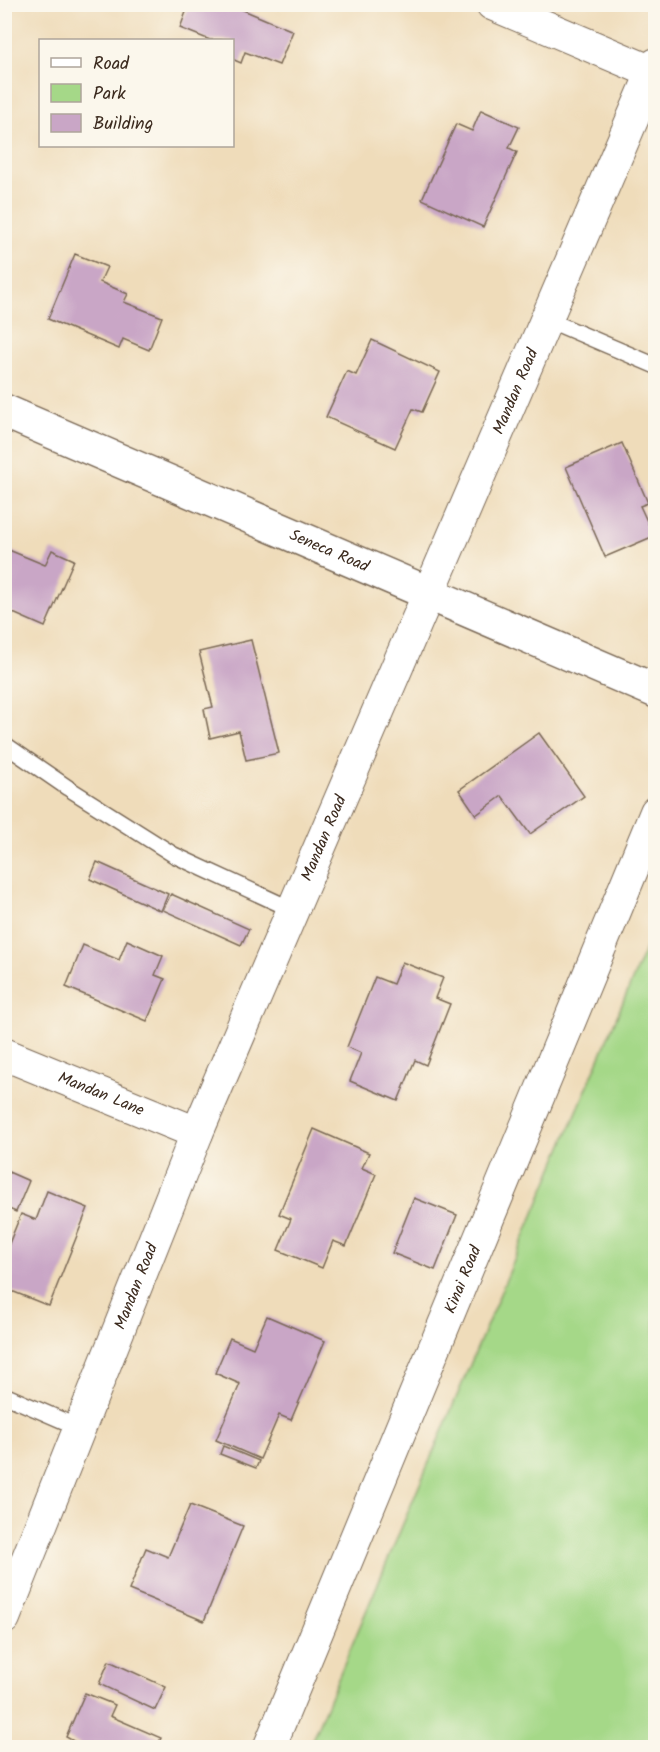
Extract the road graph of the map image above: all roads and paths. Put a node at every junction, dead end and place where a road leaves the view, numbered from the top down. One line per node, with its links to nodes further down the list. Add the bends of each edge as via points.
1 (492, 4): 2 (street)
2 (654, 68): 3 (street, Mandan Road)
3 (546, 319): 4 (lane); 6 (street, Mandan Road)
4 (656, 366)
5 (4, 411): 6 (street, Seneca Road)
6 (430, 592): 7 (street, Seneca Road); 10 (street, Mandan Road)
7 (656, 691)
8 (4, 744): 10 (lane, via 174,855)
9 (656, 812): 16 (street, Kinai Road)
10 (293, 910): 12 (street, Mandan Road)
11 (4, 1054): 12 (street, Mandan Lane)
12 (197, 1133): 14 (street, Mandan Road)
13 (4, 1395): 14 (lane)
14 (80, 1428): 15 (street, Mandan Road)
15 (4, 1618)
16 (269, 1748)

